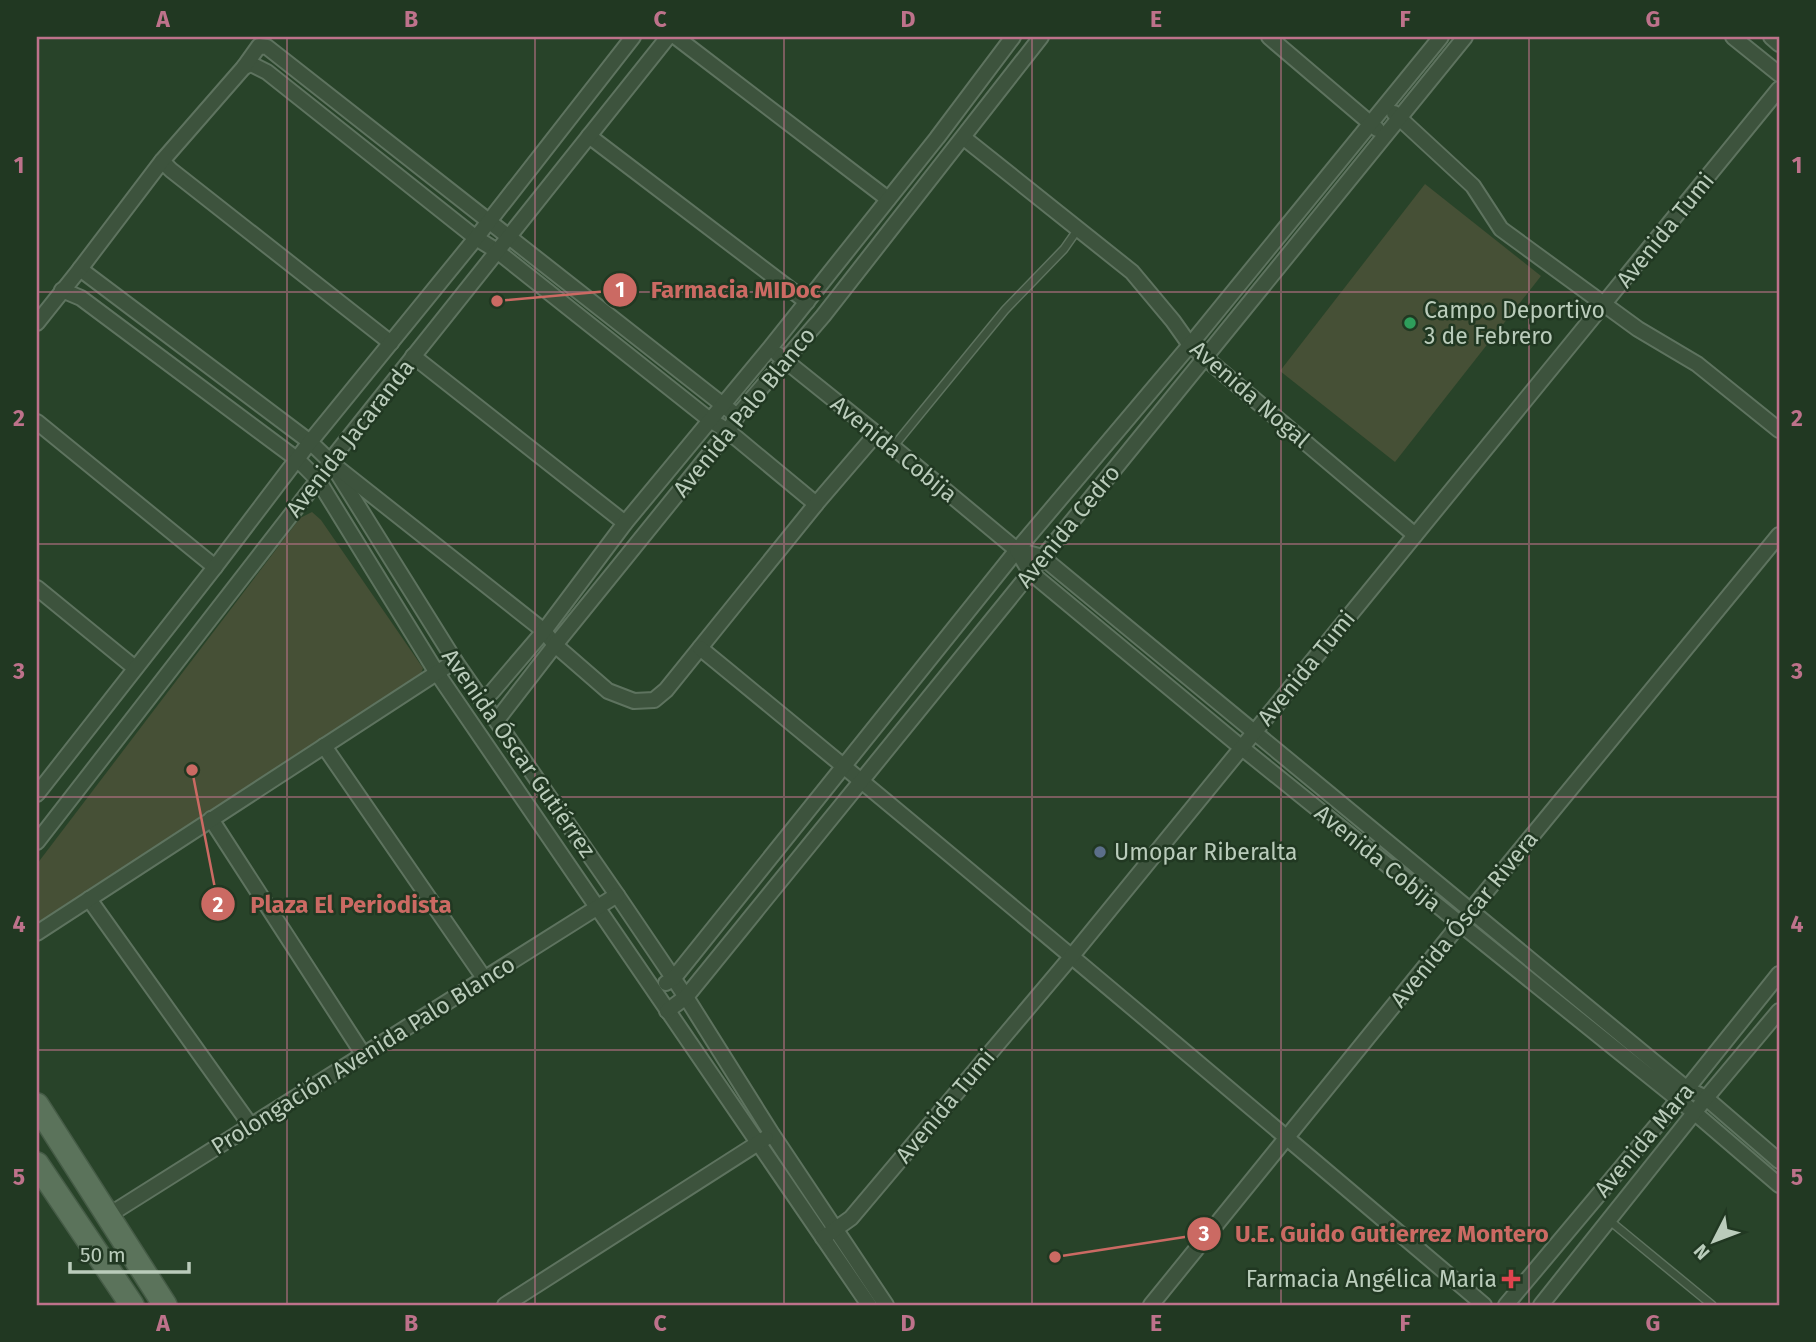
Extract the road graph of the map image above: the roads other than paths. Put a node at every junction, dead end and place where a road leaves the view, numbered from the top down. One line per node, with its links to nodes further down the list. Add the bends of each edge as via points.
1 (633, 37): 24 (street, Avenida Jacaranda)
2 (668, 37): 19 (street, Avenida Jacaranda)
3 (676, 37): 23 (street)
4 (1013, 37): 23 (street, Avenida Palo Blanco)
5 (1041, 37): 21 (street, Avenida Palo Blanco)
6 (1269, 37): 18 (street)
7 (1441, 37): 16 (street, Avenida Cedro)
8 (1465, 37): 17 (street, Avenida Cedro)
9 (1733, 37): 14 (street)
10 (1771, 37): 12 (street)
11 (260, 43): 13 (street); 24 (street)
12 (1779, 44)
13 (244, 66): 22 (street); 27 (street, via 251,64 267,72)
14 (1779, 74)
15 (1779, 89): 32 (street, Avenida Tumi)
16 (1384, 106): 17 (street); 18 (street, Avenida Cedro)
17 (1399, 118): 20 (street, Avenida Cedro); 32 (street, via 1473,186 1501,229)
18 (1370, 123): 20 (street); 35 (street, Avenida Cedro)
19 (589, 136): 26 (street, Avenida Jacaranda); 31 (street)
20 (1385, 136): 39 (street, Avenida Cedro)
21 (964, 138): 25 (street, Avenida Nogal); 38 (street, Avenida Palo Blanco)
22 (162, 161): 29 (street); 34 (street)
23 (888, 199): 31 (street, Avenida Palo Blanco)
24 (489, 221): 26 (street); 27 (street, Avenida Jacaranda)
25 (1078, 229): 35 (street, Avenida Nogal, via 1132,272); 48 (lane)
26 (508, 236): 28 (street, Avenida Jacaranda); 40 (street)
27 (476, 238): 28 (street); 34 (street, Avenida Jacaranda)
28 (496, 251): 37 (street, Avenida Jacaranda); 42 (street)
29 (80, 269): 30 (street); 47 (street, Avenida Óscar Gutiérrez)
30 (62, 290): 33 (street); 49 (street, Avenida Óscar Gutiérrez, via 81,298)
31 (807, 302): 36 (street, Avenida Palo Blanco)
32 (1605, 304): 44 (street, via 1697,364); 55 (street, Avenida Tumi)
33 (37, 323)
34 (391, 343): 47 (street, Avenida Jacaranda)
35 (1190, 345): 39 (street, Avenida Nogal); 56 (street, Avenida Cedro)
36 (770, 348): 38 (street, Avenida Cobija); 40 (street, Avenida Palo Blanco)
37 (413, 356): 50 (street, Avenida Jacaranda); 53 (street)
38 (785, 359): 41 (street, Avenida Palo Blanco); 46 (street, Avenida Cobija)
39 (1205, 359): 55 (street, Avenida Nogal); 57 (street, Avenida Cedro)
40 (722, 405): 41 (street); 42 (street, Avenida Palo Blanco)
41 (737, 416): 45 (street, Avenida Palo Blanco)
42 (710, 420): 45 (street); 53 (street, Avenida Palo Blanco)
43 (37, 422): 58 (street)
44 (1779, 430)
45 (728, 431): 52 (street); 62 (street, Avenida Palo Blanco)
46 (876, 433): 48 (street, Avenida Cobija); 52 (street)
47 (310, 442): 49 (street, Avenida Jacaranda); 50 (street, Avenida Óscar Gutiérrez)
48 (893, 447): 56 (street, Avenida Cobija)
49 (298, 460): 51 (street, Avenida Óscar Gutiérrez); 58 (street, Avenida Jacaranda)
50 (330, 461): 51 (street, Avenida Jacaranda); 61 (street); 64 (street, Avenida Óscar Gutiérrez)
51 (318, 480): 66 (street, Avenida Óscar Gutiérrez); 76 (street, Avenida Jacaranda)
52 (816, 504): 63 (street)
53 (625, 523): 61 (street, Avenida Palo Blanco)
54 (1779, 534): 80 (street, Avenida Óscar Rivera)
55 (1415, 535): 69 (street, Avenida Tumi)
56 (1017, 550): 57 (street, Avenida Cobija); 59 (street, Avenida Cobija); 72 (street, Avenida Cedro)
57 (1042, 557): 59 (street, Avenida Cedro); 69 (street, Avenida Cobija)
58 (215, 567): 65 (street, Avenida Jacaranda)
59 (1030, 572): 71 (street, Avenida Cobija); 73 (street, Avenida Cedro)
60 (37, 588): 65 (street)
61 (544, 631): 62 (street); 67 (street, Avenida Palo Blanco)
62 (555, 645): 63 (street, via 608,691 634,701 653,700 666,690); 68 (street, Avenida Palo Blanco)
63 (700, 648): 72 (street)
64 (455, 661): 66 (street); 67 (street, Avenida Óscar Gutiérrez)
65 (135, 668): 74 (street, Avenida Jacaranda)
66 (437, 673): 70 (street); 79 (street, Avenida Óscar Gutiérrez)
67 (482, 700): 68 (street, Avenida Óscar Gutiérrez)
68 (497, 720): 77 (street, Avenida Óscar Gutiérrez)
69 (1254, 733): 71 (street, Avenida Tumi); 80 (street, Avenida Cobija)
70 (324, 746): 75 (street); 85 (street)
71 (1242, 748): 81 (street, Avenida Cobija); 83 (street, Avenida Tumi)
72 (845, 767): 73 (street); 86 (street, Avenida Cedro)
73 (861, 780): 83 (street); 88 (street, Avenida Cedro)
74 (37, 794)
75 (211, 819): 78 (street); 91 (street)
76 (37, 842)
77 (617, 895): 79 (street, Prolongación Avenida Palo Blanco); 86 (street, Avenida Óscar Gutiérrez)
78 (89, 899): 82 (street); 96 (street)
79 (597, 907): 85 (street, Prolongación Avenida Palo Blanco); 87 (street, Avenida Óscar Gutiérrez)
80 (1471, 910): 81 (street, Avenida Óscar Rivera); 92 (street, Avenida Cobija)
81 (1460, 924): 92 (street, Avenida Cobija); 98 (street, Avenida Óscar Rivera)
82 (37, 933)
83 (1071, 957): 98 (street); 104 (street, Avenida Tumi, via 851,1218)
84 (1779, 974): 92 (street, Avenida Mara)
85 (484, 978): 91 (street, Prolongación Avenida Palo Blanco)
86 (673, 979): 87 (street, Avenida Cedro); 88 (street, Avenida Óscar Gutiérrez)
87 (654, 990): 89 (street, Avenida Óscar Gutiérrez)
88 (686, 997): 89 (street, Avenida Cedro); 97 (street, Avenida Óscar Gutiérrez)
89 (667, 1011): 97 (street, Avenida Óscar Gutiérrez)
90 (1779, 1011): 93 (street, Avenida Mara)
91 (363, 1054): 96 (street, Prolongación Avenida Palo Blanco)
92 (1682, 1095): 93 (street, Avenida Cobija); 95 (street, Avenida Cobija); 112 (street, Avenida Mara)
93 (1706, 1098): 95 (street, Avenida Mara); 99 (street, Avenida Cobija)
94 (37, 1105): 102 (main road)
95 (1695, 1113): 101 (street, Avenida Cobija); 103 (street, Avenida Mara)
96 (251, 1126): 102 (street, Prolongación Avenida Palo Blanco)
97 (766, 1138): 104 (street, Avenida Óscar Gutiérrez); 107 (street)
98 (1287, 1138): 110 (street, Avenida Óscar Rivera); 111 (street)
99 (1779, 1161)
100 (37, 1164): 105 (main road)
101 (1779, 1185)
102 (109, 1215): 106 (main road)
103 (1610, 1221): 113 (street, Avenida Mara); 114 (lane)
104 (829, 1234): 108 (street, Avenida Óscar Gutiérrez); 109 (street, Avenida Óscar Gutiérrez)
105 (132, 1305)
106 (165, 1305)
107 (505, 1305)
108 (869, 1305)
109 (886, 1305)
110 (1150, 1305)
111 (1484, 1305)
112 (1506, 1305)
113 (1541, 1305)
114 (1712, 1305)

